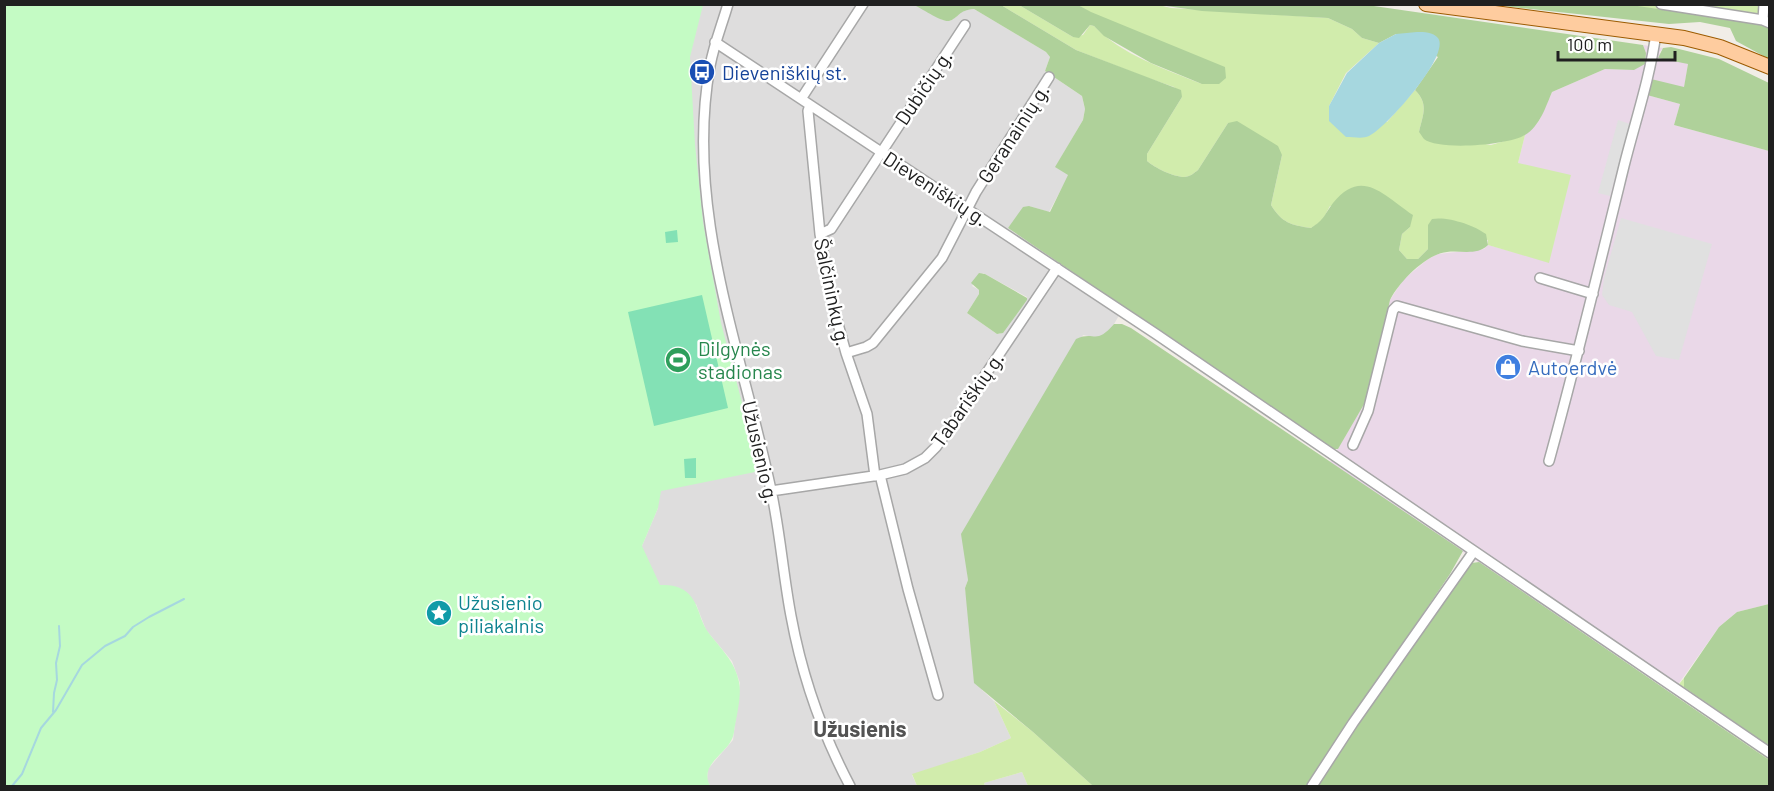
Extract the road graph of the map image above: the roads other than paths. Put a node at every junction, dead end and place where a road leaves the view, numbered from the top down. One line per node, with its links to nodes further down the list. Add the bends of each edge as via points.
1 (728, 4): 9 (street, Užusienio g.)
2 (863, 4): 12 (street)
3 (1426, 4): 8 (main road)
4 (1764, 4): 6 (street)
5 (1663, 5): 6 (street)
6 (1766, 22)
7 (965, 25): 13 (street, Dubičių g.)
8 (1656, 33): 10 (main road, via 1703,42); 18 (street)
9 (715, 42): 12 (street, Dieveniškių g.); 24 (street, Užusienio g., via 704,133 712,238)
10 (1770, 67)
11 (1049, 77): 14 (street, Geranainių g.)
12 (805, 102): 13 (street, Dieveniškių g.); 15 (street, Šalčininkų g.)
13 (880, 151): 14 (street, Dieveniškių g.); 15 (street, Dubičių g., via 831,229)
14 (967, 208): 16 (street, Dieveniškių g.); 20 (street, Geranainių g., via 934,270 873,343)
15 (820, 234): 20 (street, Šalčininkų g.)
16 (1057, 268): 23 (street, Tabariškių g., via 936,447 905,469); 25 (street, Dieveniškių g.)
17 (1540, 278): 18 (street)
18 (1593, 294): 19 (street)
19 (1579, 351): 21 (street, via 1522,340 1397,306 1368,411); 22 (street)
20 (846, 353): 23 (street, Šalčininkų g., via 867,414)
21 (1353, 445)
22 (1549, 461)
23 (878, 475): 24 (street, Tabariškių g.); 26 (street, Šalčininkų g.)
24 (771, 491): 28 (street, Užusienio g., via 799,653 828,743)
25 (1474, 551): 27 (street, Dieveniškių g.); 29 (street)
26 (938, 695)
27 (1770, 753)
28 (850, 786)
29 (1312, 786)

